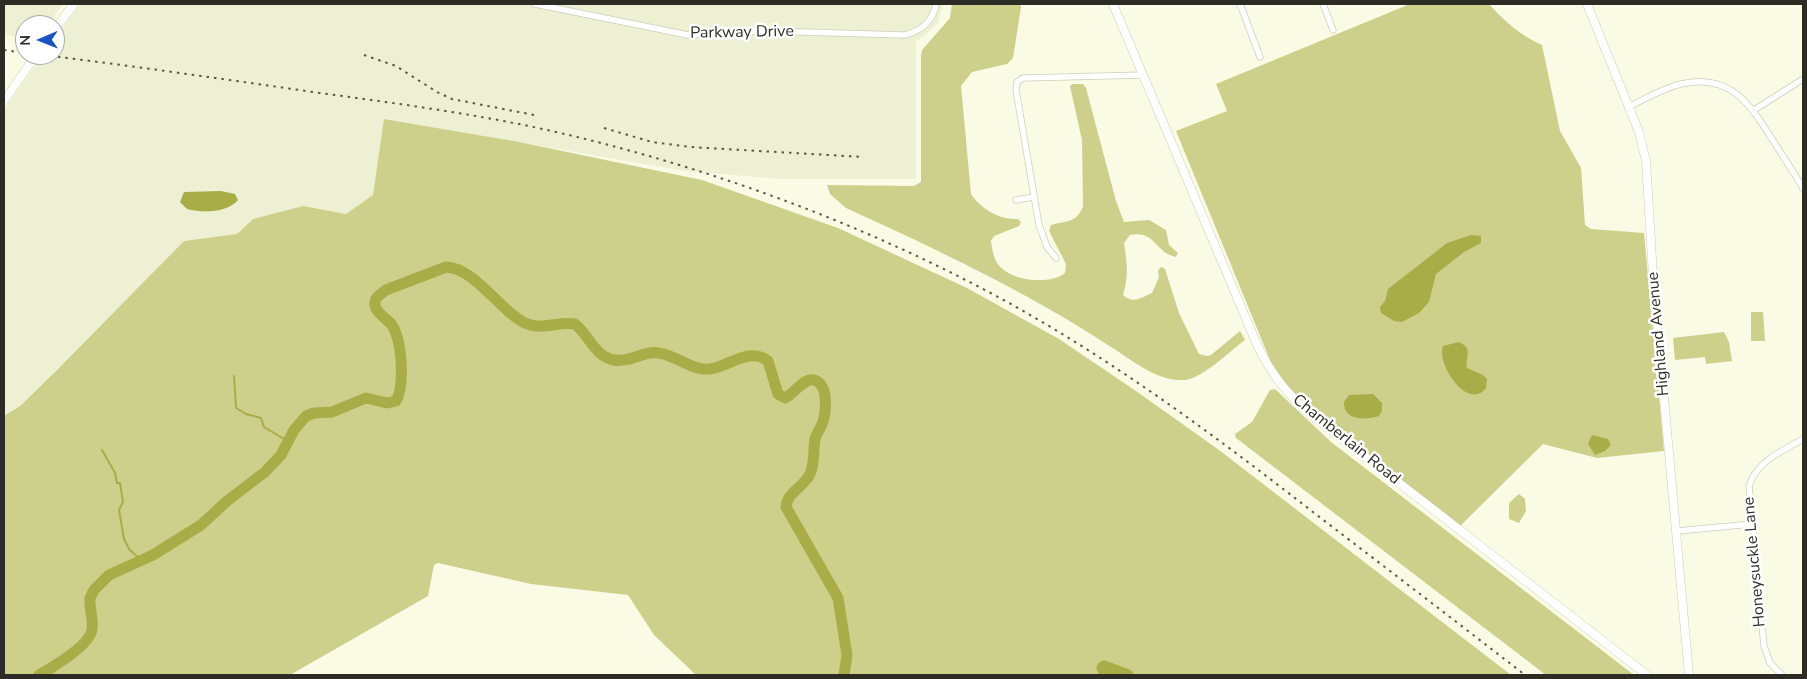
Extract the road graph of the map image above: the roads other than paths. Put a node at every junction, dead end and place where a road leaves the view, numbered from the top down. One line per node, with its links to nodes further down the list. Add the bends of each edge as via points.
1 (74, 4): 8 (street)
2 (535, 4): 3 (street, Parkway Drive, via 650,29 700,36 768,31 899,35 923,27 931,18)
3 (936, 4)
4 (1113, 4): 12 (street, Chamberlain Road)
5 (1240, 4): 10 (street)
6 (1323, 4): 9 (street)
7 (1589, 4): 15 (street, Highland Avenue)
8 (65, 16)
9 (1333, 30)
10 (1260, 57)
11 (30, 65): 14 (street)
12 (1144, 76): 18 (street, via 1023,78 1017,82); 24 (street, Chamberlain Road, via 1258,346 1282,386 1310,414)
13 (1803, 79): 16 (street)
14 (4, 101)
15 (1628, 107): 16 (street, via 1672,87 1704,82 1734,91); 23 (street, Highland Avenue, via 1647,166 1653,276)
16 (1754, 110): 17 (street)
17 (1803, 188)
18 (1034, 197): 19 (street); 20 (street, via 1042,236)
19 (1016, 200)
20 (1056, 258)
21 (1803, 439): 22 (street, Honeysuckle Lane, via 1765,461 1754,472 1749,486)
22 (1752, 524): 23 (street); 26 (street, Honeysuckle Lane, via 1765,651 1773,667)
23 (1677, 531): 25 (street, Highland Avenue)
24 (1647, 675)
25 (1689, 675)
26 (1782, 675)

